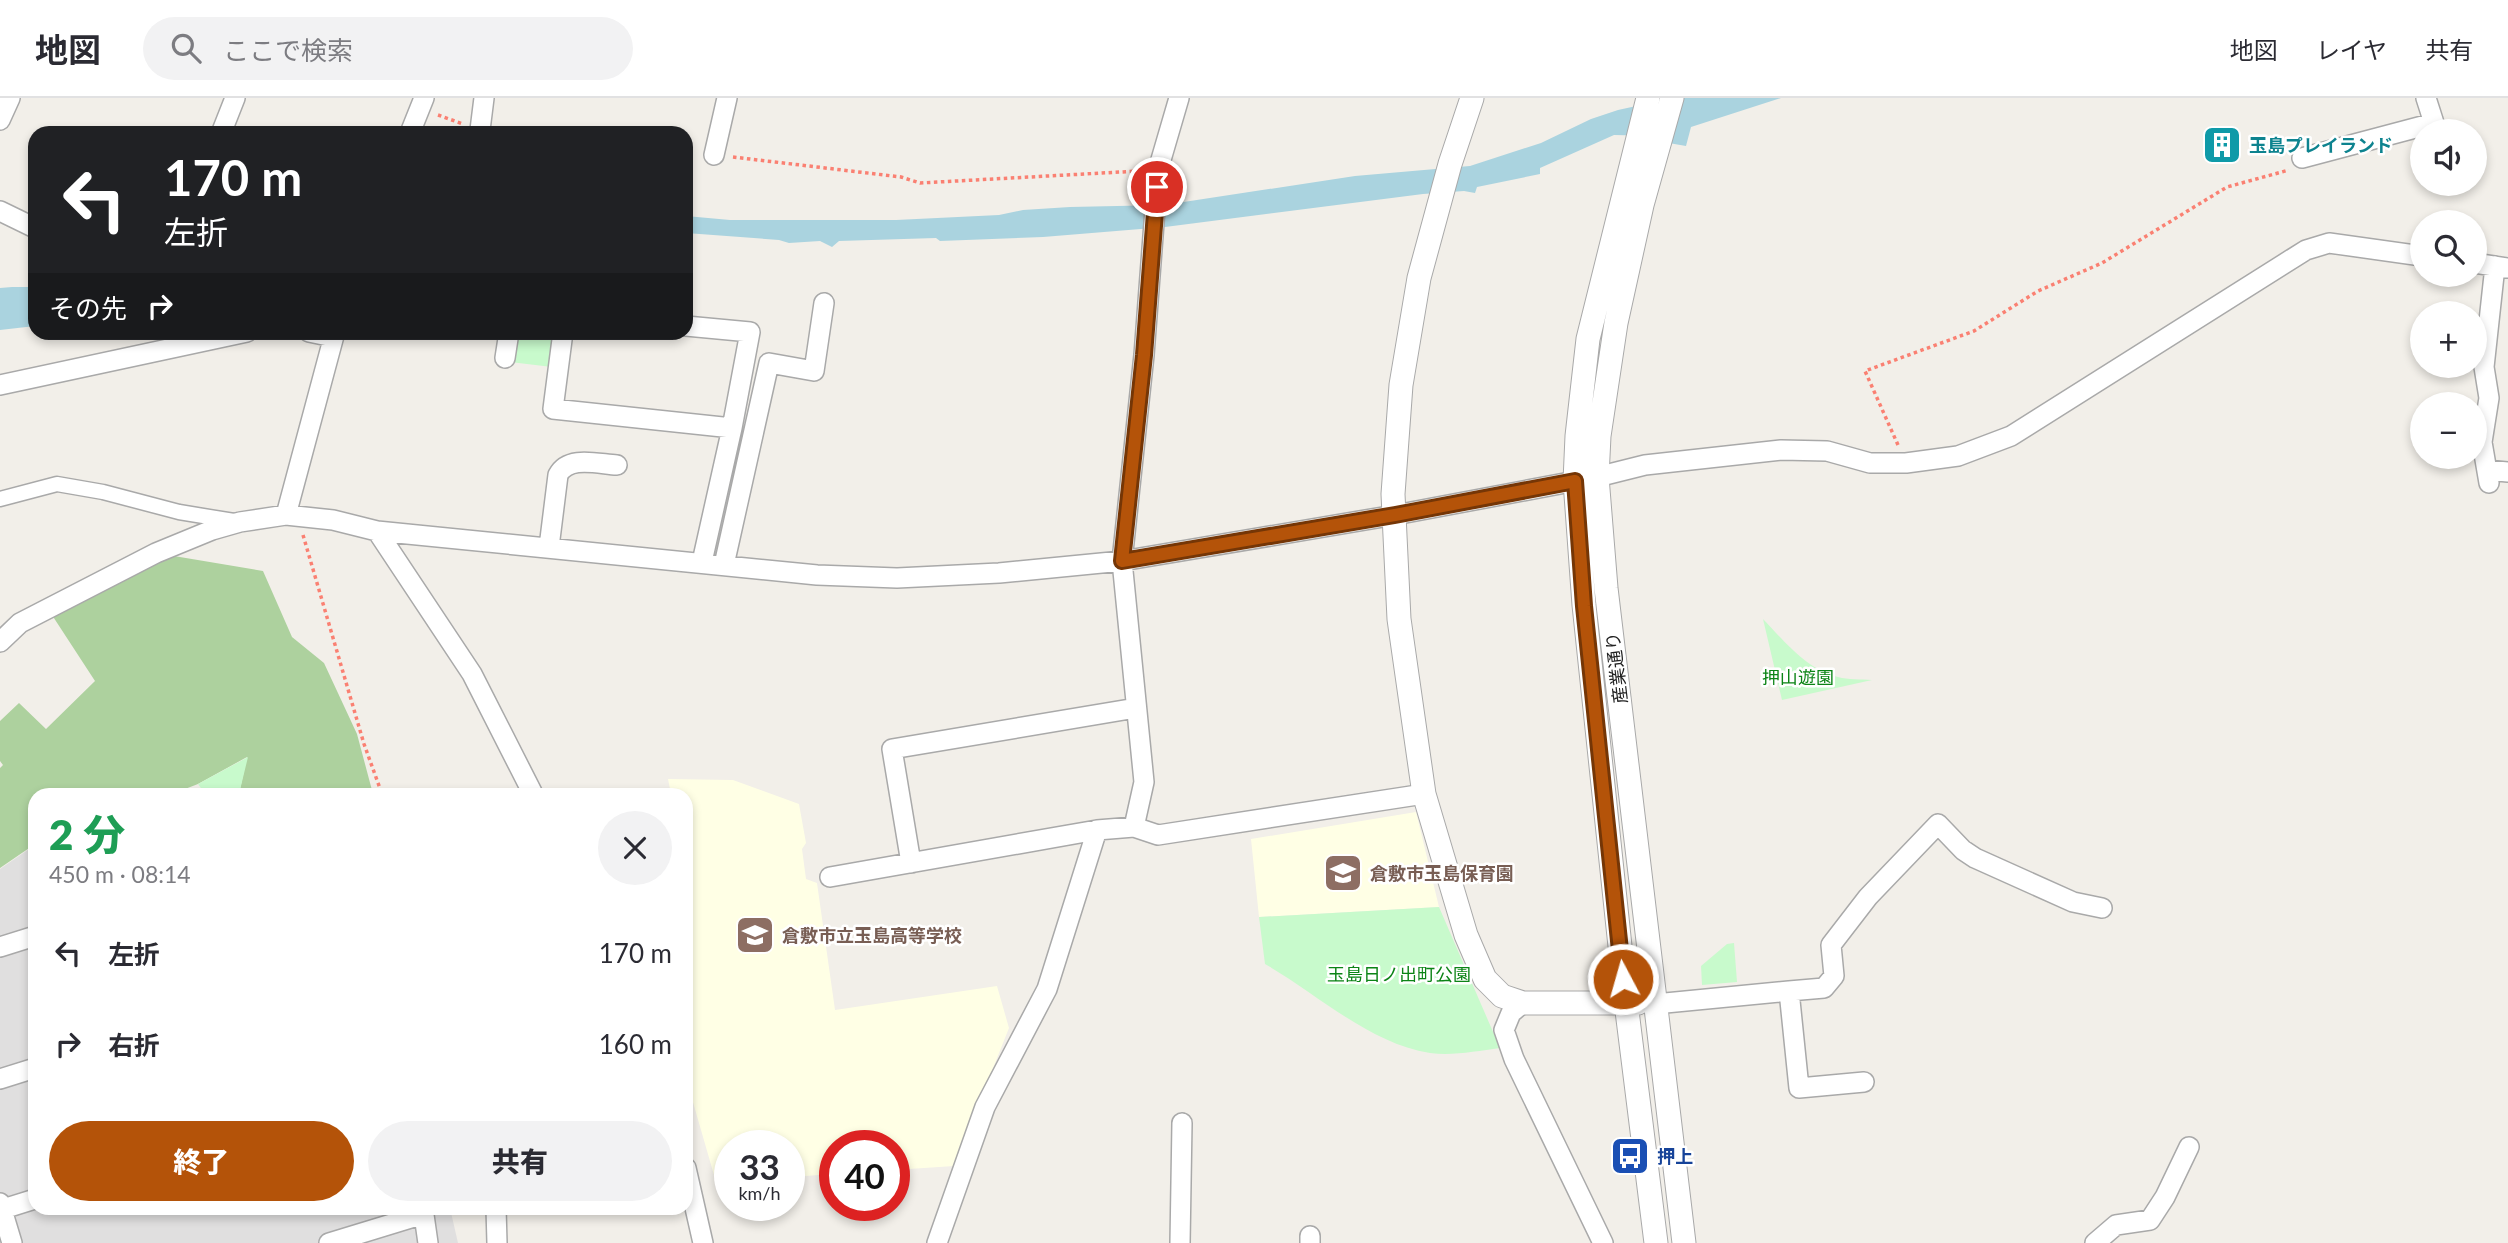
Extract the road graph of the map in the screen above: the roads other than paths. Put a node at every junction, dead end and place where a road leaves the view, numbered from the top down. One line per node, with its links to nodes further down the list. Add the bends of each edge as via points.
1 (10, 98): 11 (street)
2 (235, 98): 12 (street)
3 (424, 98): 13 (street)
4 (484, 98): 14 (street)
5 (727, 98): 15 (street)
6 (1179, 98): 41 (street, via 1158,170)
7 (1472, 98): 36 (street, via 1419,278 1401,385)
8 (1672, 98): 34 (street, 産業通り, via 1642,205 1616,323 1599,436)
9 (2426, 98): 16 (street, via 2434,123)
10 (1647, 101): 34 (street, 産業通り, via 1588,339 1577,436)
11 (0, 120)
12 (224, 126)
13 (413, 126)
14 (480, 126)
15 (714, 155)
16 (2302, 158)
17 (0, 211): 18 (street)
18 (28, 225)
19 (2410, 254): 34 (street, via 2329,243 2306,250 2011,436 1958,456 1870,463 1827,451 1781,450 1645,465)
20 (2502, 267): 33 (street, via 2484,367 2490,398 2482,442 2488,477)
21 (824, 303): 29 (street, via 814,371)
22 (693, 327): 28 (street, via 750,332)
23 (210, 340): 30 (street)
24 (333, 340): 37 (street)
25 (508, 340): 27 (street)
26 (562, 340): 31 (street, via 553,409)
27 (505, 358)
28 (745, 359): 29 (street); 31 (street)
29 (769, 363): 43 (street)
30 (0, 385)
31 (732, 428): 42 (street)
32 (617, 465): 40 (street, via 572,462 561,468)
33 (2508, 472)
34 (1586, 479): 36 (street); 57 (street, 産業通り, via 1584,606); 58 (street, 産業通り, via 1606,588)
35 (0, 499): 38 (street, via 57,484)
36 (1395, 515): 41 (street); 47 (street, via 1399,619)
37 (292, 516): 38 (street); 39 (street)
38 (240, 522): 44 (street, via 132,565 20,623)
39 (377, 531): 40 (street); 46 (street, via 472,674)
40 (549, 547): 42 (street)
41 (1122, 561): 43 (street, via 897,578); 45 (street)
42 (702, 562): 43 (street)
43 (724, 565)
44 (0, 642)
45 (1136, 708): 48 (street, via 1144,782); 50 (street, via 892,749)
46 (530, 788)
47 (1424, 794): 48 (street, via 1158,835); 56 (street, via 1466,934 1485,979 1502,996)
48 (1134, 827): 49 (street)
49 (1097, 830): 50 (street); 75 (street, via 1047,989 985,1107)
50 (911, 863): 51 (street)
51 (830, 877)
52 (2102, 908): 55 (street, via 2073,902 1975,858 1938,824 1868,897 1831,945 1834,975 1824,988)
53 (28, 938): 54 (street)
54 (0, 947)
55 (1789, 991): 58 (street); 61 (street, via 1799,1088)
56 (1523, 1003): 57 (street); 77 (street, via 1511,1013 1504,1030)
57 (1626, 1003): 58 (street); 78 (street, 産業通り)
58 (1656, 1003): 79 (street, 産業通り)
59 (28, 1070): 60 (street)
60 (0, 1079)
61 (1864, 1082)
62 (1182, 1123): 76 (street)
63 (2189, 1147): 80 (street, via 2150,1220 2116,1225)
64 (693, 1199): 74 (street)
65 (28, 1201): 66 (street)
66 (1, 1208): 70 (street)
67 (411, 1215): 71 (street)
68 (424, 1215): 72 (street)
69 (496, 1215): 73 (street)
70 (12, 1243)
71 (330, 1243)
72 (428, 1243)
73 (498, 1243)
74 (703, 1243)
75 (937, 1243)
76 (1180, 1243)
77 (1603, 1243)
78 (1656, 1243)
79 (1684, 1243)
80 (2095, 1243)

